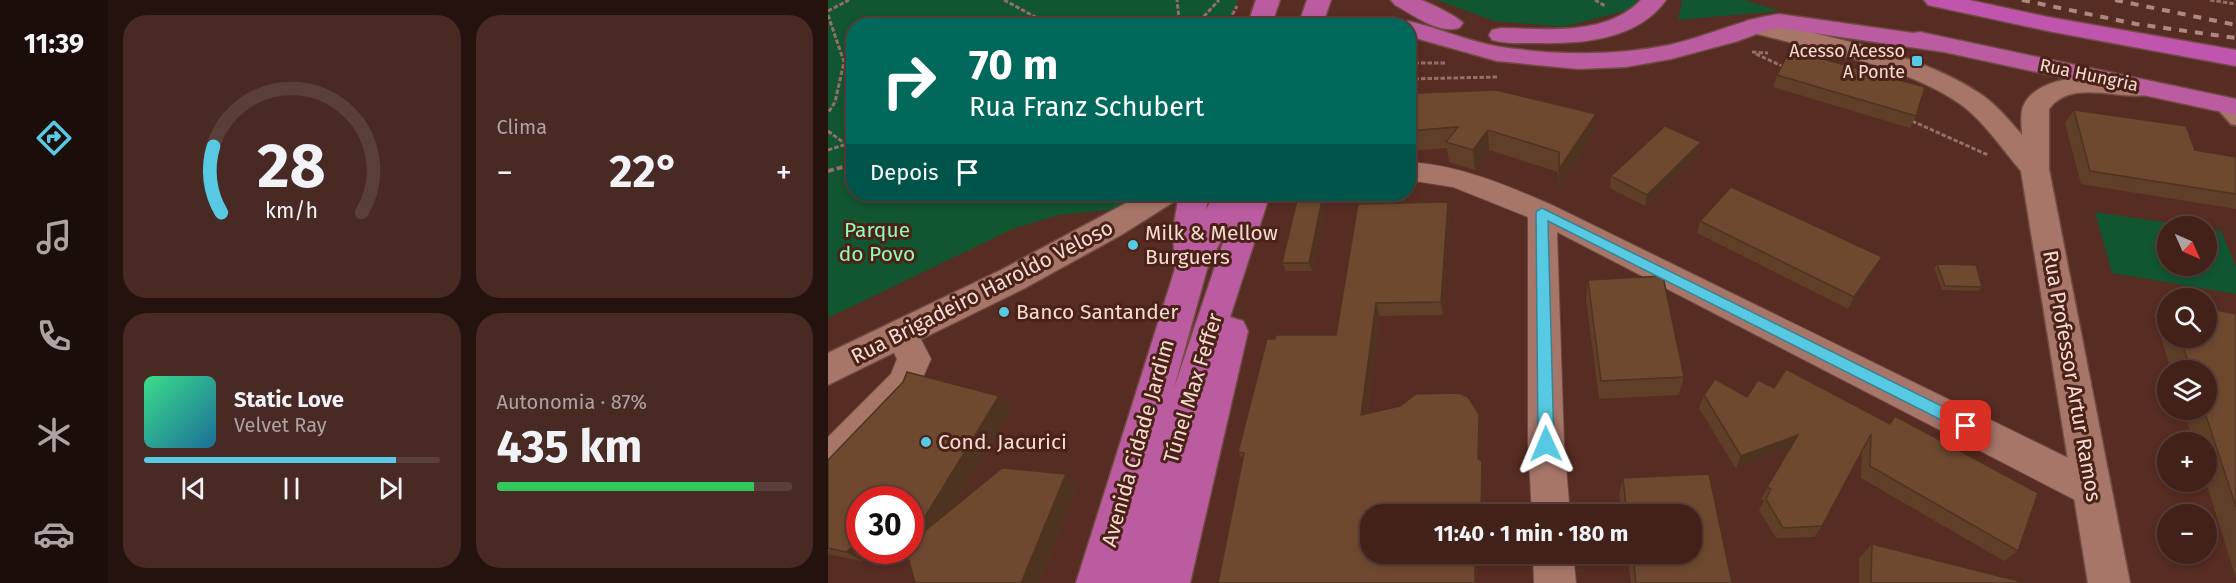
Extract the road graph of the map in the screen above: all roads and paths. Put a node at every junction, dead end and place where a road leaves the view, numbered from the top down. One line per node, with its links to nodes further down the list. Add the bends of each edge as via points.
1 (849, 0): 18 (path)
2 (1004, 0): 19 (path)
3 (1177, 0): 20 (path)
4 (1219, 0): 21 (path)
5 (1240, 0): 22 (path)
6 (1268, 0): 23 (highway)
7 (1287, 0): 24 (highway)
8 (1302, 0): 25 (highway)
9 (1319, 0): 26 (highway)
10 (1329, 0): 27 (highway)
11 (1403, 0): 31 (highway, via 1438,19)
12 (1654, 0): 31 (highway, via 1644,13 1629,22 1581,34)
13 (1792, 0): 28 (highway)
14 (1936, 0): 35 (highway)
15 (2210, 0): 17 (path)
16 (1760, 2): 28 (highway)
17 (2236, 4)
18 (828, 13): 40 (path, via 844,62 835,102)
19 (1037, 18)
20 (1179, 18)
21 (1202, 18)
22 (1230, 18)
23 (1262, 18)
24 (1281, 18)
25 (1296, 18)
26 (1313, 18)
27 (1324, 18)
28 (1848, 21): 32 (highway)
29 (1754, 26): 30 (highway, via 1671,52 1578,61 1497,54); 31 (highway, via 1708,20 1618,46 1581,48 1522,42); 32 (highway, via 1797,22); 47 (street, via 1946,85 1986,114)
30 (1416, 30)
31 (1498, 35)
32 (1941, 45): 38 (highway, Rua Hungria)
33 (1745, 52): 34 (path)
34 (1778, 52)
35 (2236, 58)
36 (1508, 77): 37 (path)
37 (1416, 79)
38 (2152, 89): 39 (highway, Rua Hungria); 47 (street, Rua Professor Artur Ramos, via 2086,85 2048,93 2036,108)
39 (2231, 111)
40 (828, 113)
41 (1912, 121): 45 (path)
42 (828, 131): 43 (path)
43 (844, 144): 44 (path)
44 (828, 150)
45 (1991, 156)
46 (846, 166): 48 (path)
47 (2035, 169): 61 (street, Rua Professor Artur Ramos)
48 (828, 171)
49 (1416, 171): 56 (street, via 1431,171 1484,188)
50 (1154, 201): 58 (street, Rua Brigadeiro Haroldo Veloso, via 1110,228)
51 (1192, 201): 57 (highway, Avenida Cidade Jardim, via 1187,245)
52 (1210, 201): 57 (highway)
53 (1225, 201): 57 (highway, Avenida Cidade Jardim)
54 (1253, 201): 65 (highway, Túnel Max Feffer, via 1210,326)
55 (1269, 201): 66 (highway, via 1249,256)
56 (1542, 212): 61 (street); 62 (street)
57 (1191, 269): 64 (highway, Avenida Cidade Jardim)
58 (902, 335): 59 (street, Rua Brigadeiro Haroldo Veloso); 60 (street, via 914,359 904,383)
59 (828, 370)
60 (828, 462)
61 (2092, 489): 68 (street, Rua Professor Artur Ramos)
62 (1550, 504)
63 (1554, 564): 67 (street)
64 (1097, 583)
65 (1134, 583)
66 (1169, 583)
67 (1555, 583)
68 (2109, 583)

